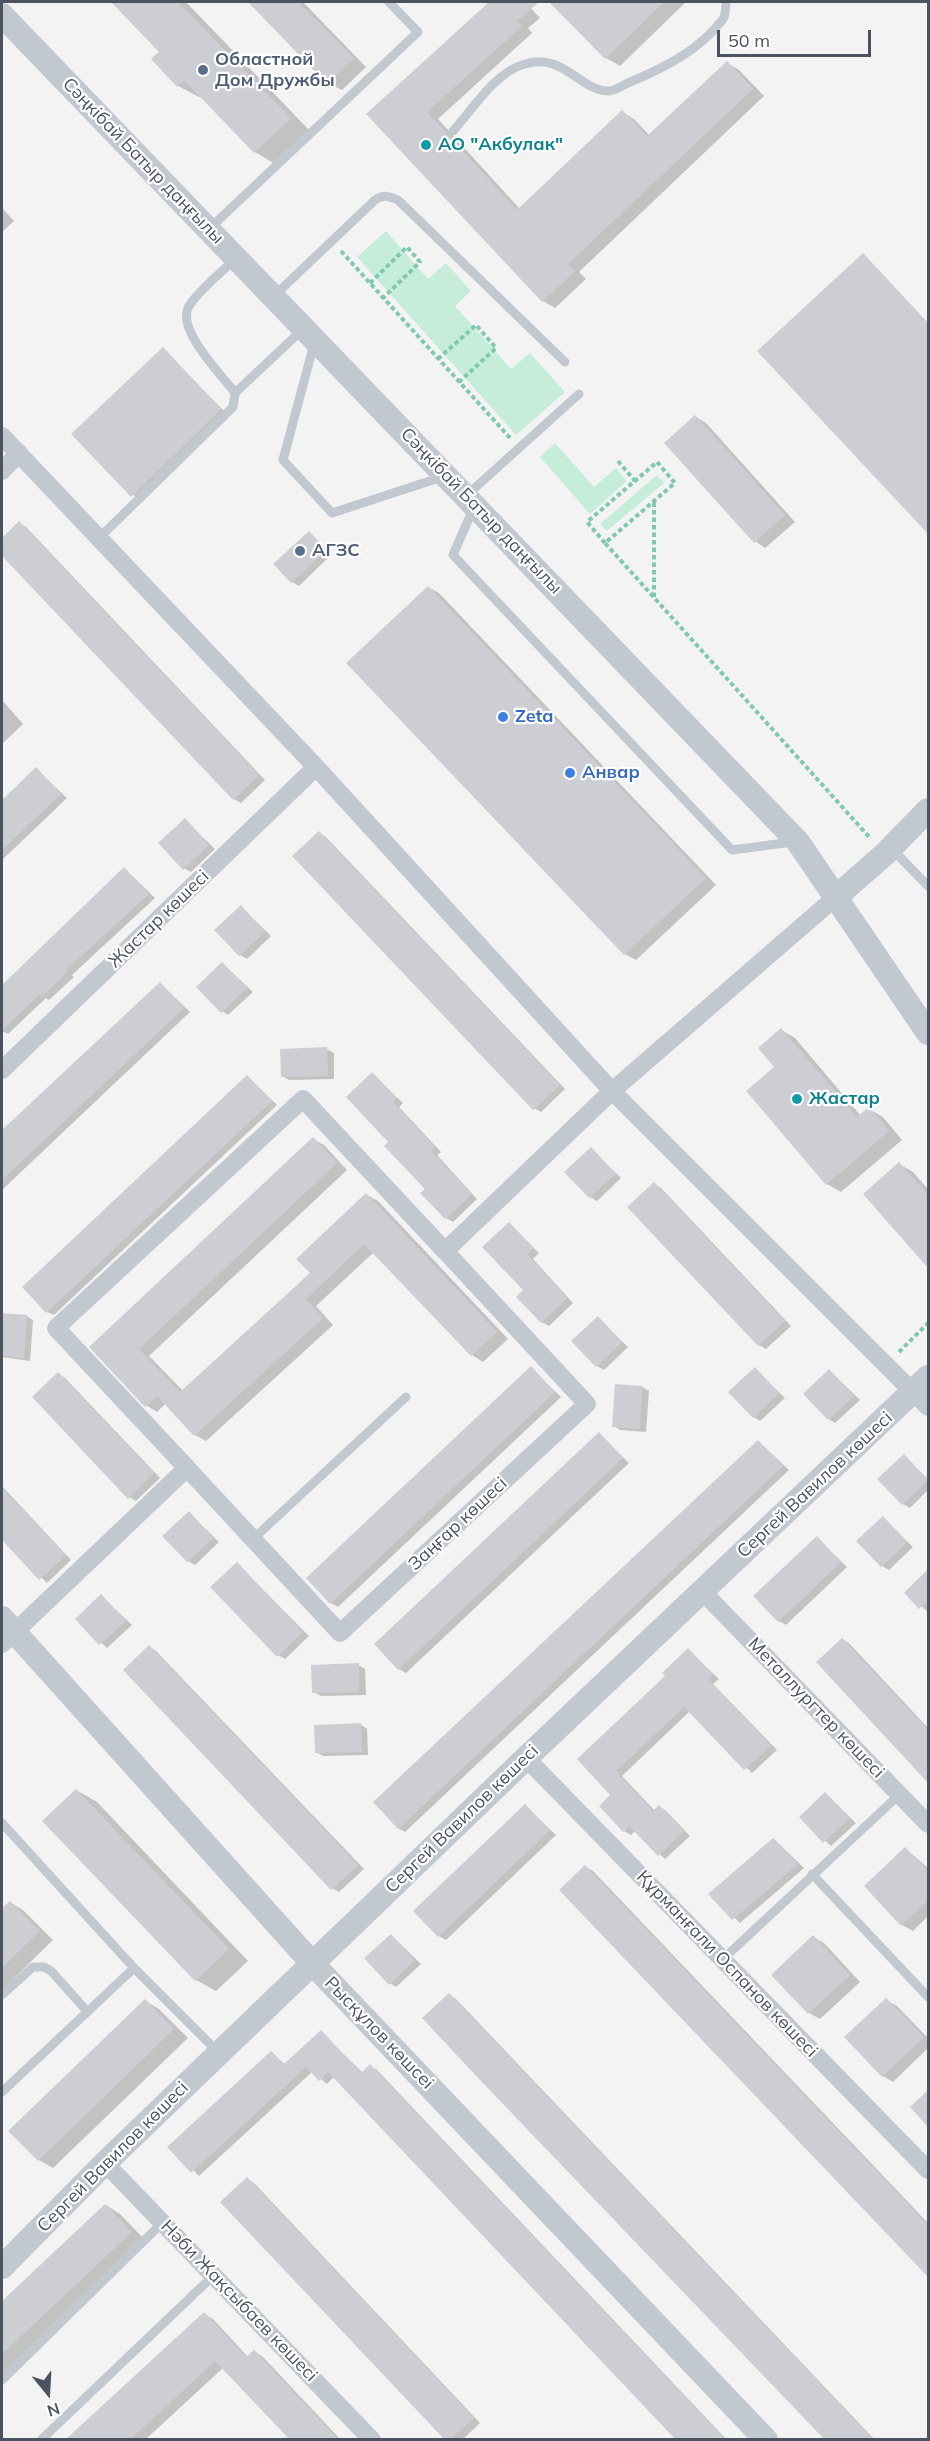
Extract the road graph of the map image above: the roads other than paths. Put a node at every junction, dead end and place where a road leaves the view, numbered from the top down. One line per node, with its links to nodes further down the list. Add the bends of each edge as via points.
1 (389, 2): 5 (lane, via 418,32)
2 (726, 2): 4 (lane, via 724,17 696,46 659,69 610,91 596,89 548,62 527,63 508,70)
3 (2, 15): 5 (street, Сәңкібай Батыр даңғылы)
4 (453, 131)
5 (208, 229): 6 (street, Сәңкібай Батыр даңғылы)
6 (237, 258): 7 (street, Сәңкібай Батыр даңғылы); 10 (lane, via 188,307 187,322 192,338)
7 (274, 297): 8 (street, Сәңкібай Батыр даңғылы); 9 (lane, via 381,196 398,200)
8 (310, 333): 10 (lane); 15 (street, Сәңкібай Батыр даңғылы); 15 (lane, via 283,460 333,513)
9 (565, 362)
10 (235, 393): 17 (lane, via 233,406)
11 (579, 394): 16 (lane, via 519,448)
12 (2, 436): 13 (street)
13 (19, 453): 14 (street); 17 (street)
14 (2, 471)
15 (447, 476): 16 (street, Сәңкібай Батыр даңғылы)
16 (471, 500): 20 (street, Сәңкібай Батыр даңғылы); 20 (lane, via 453,555 732,850)
17 (99, 538): 18 (street)
18 (316, 767): 25 (street, Жастар көшесі); 26 (street)
19 (928, 810): 21 (street)
20 (798, 842): 23 (street, Сәңкібай Батыр даңғылы)
21 (888, 851): 22 (lane); 23 (street)
22 (928, 886)
23 (837, 896): 24 (street, Сәңкібай Батыр даңғылы); 26 (street)
24 (928, 1033)
25 (2, 1070)
26 (612, 1091): 27 (street); 28 (street, via 887,1364)
27 (445, 1251): 30 (street, Заңғар көшесі, via 303,1099 56,1328); 31 (street, Заңғар көшесі, via 587,1404 340,1633)
28 (924, 1392): 32 (street, Сергей Вавилов көшесі)
29 (405, 1398): 31 (lane)
30 (187, 1468): 31 (street, Заңғар көшесі); 33 (street)
31 (253, 1539)
32 (703, 1592): 34 (street, Сергей Вавилов көшесі); 35 (street, Металлургтер көшесі)
33 (6, 1631): 40 (street, Рысқұлов көшсеі)
34 (526, 1758): 39 (street, Құрманғали Оспанов көшесі); 40 (street, Сергей Вавилов көшесі)
35 (900, 1794): 37 (street, Металлургтер көшесі); 38 (lane)
36 (2, 1823): 41 (lane)
37 (928, 1824)
38 (812, 1874): 39 (lane); 43 (lane)
39 (722, 1960): 48 (street, Құрманғали Оспанов көшесі)
40 (312, 1963): 45 (street, Сергей Вавилов көшесі); 55 (street, Рысқұлов көшсеі)
41 (134, 1968): 44 (lane); 45 (lane)
42 (2, 1995): 44 (lane, via 33,1967 44,1967)
43 (928, 1997)
44 (86, 2010): 46 (lane)
45 (219, 2053): 47 (street, Сергей Вавилов көшесі)
46 (2, 2092)
47 (105, 2163): 49 (street, Нәби Жақсыбаев көшесі); 50 (street, Сергей Вавилов көшесі)
48 (928, 2170)
49 (163, 2222): 51 (street, Нәби Жақсыбаев көшесі); 52 (lane)
50 (4, 2261)
51 (214, 2275): 53 (lane); 54 (street, Нәби Жақсыбаев көшесі)
52 (2, 2379)
53 (41, 2439)
54 (372, 2439)
55 (766, 2439)

